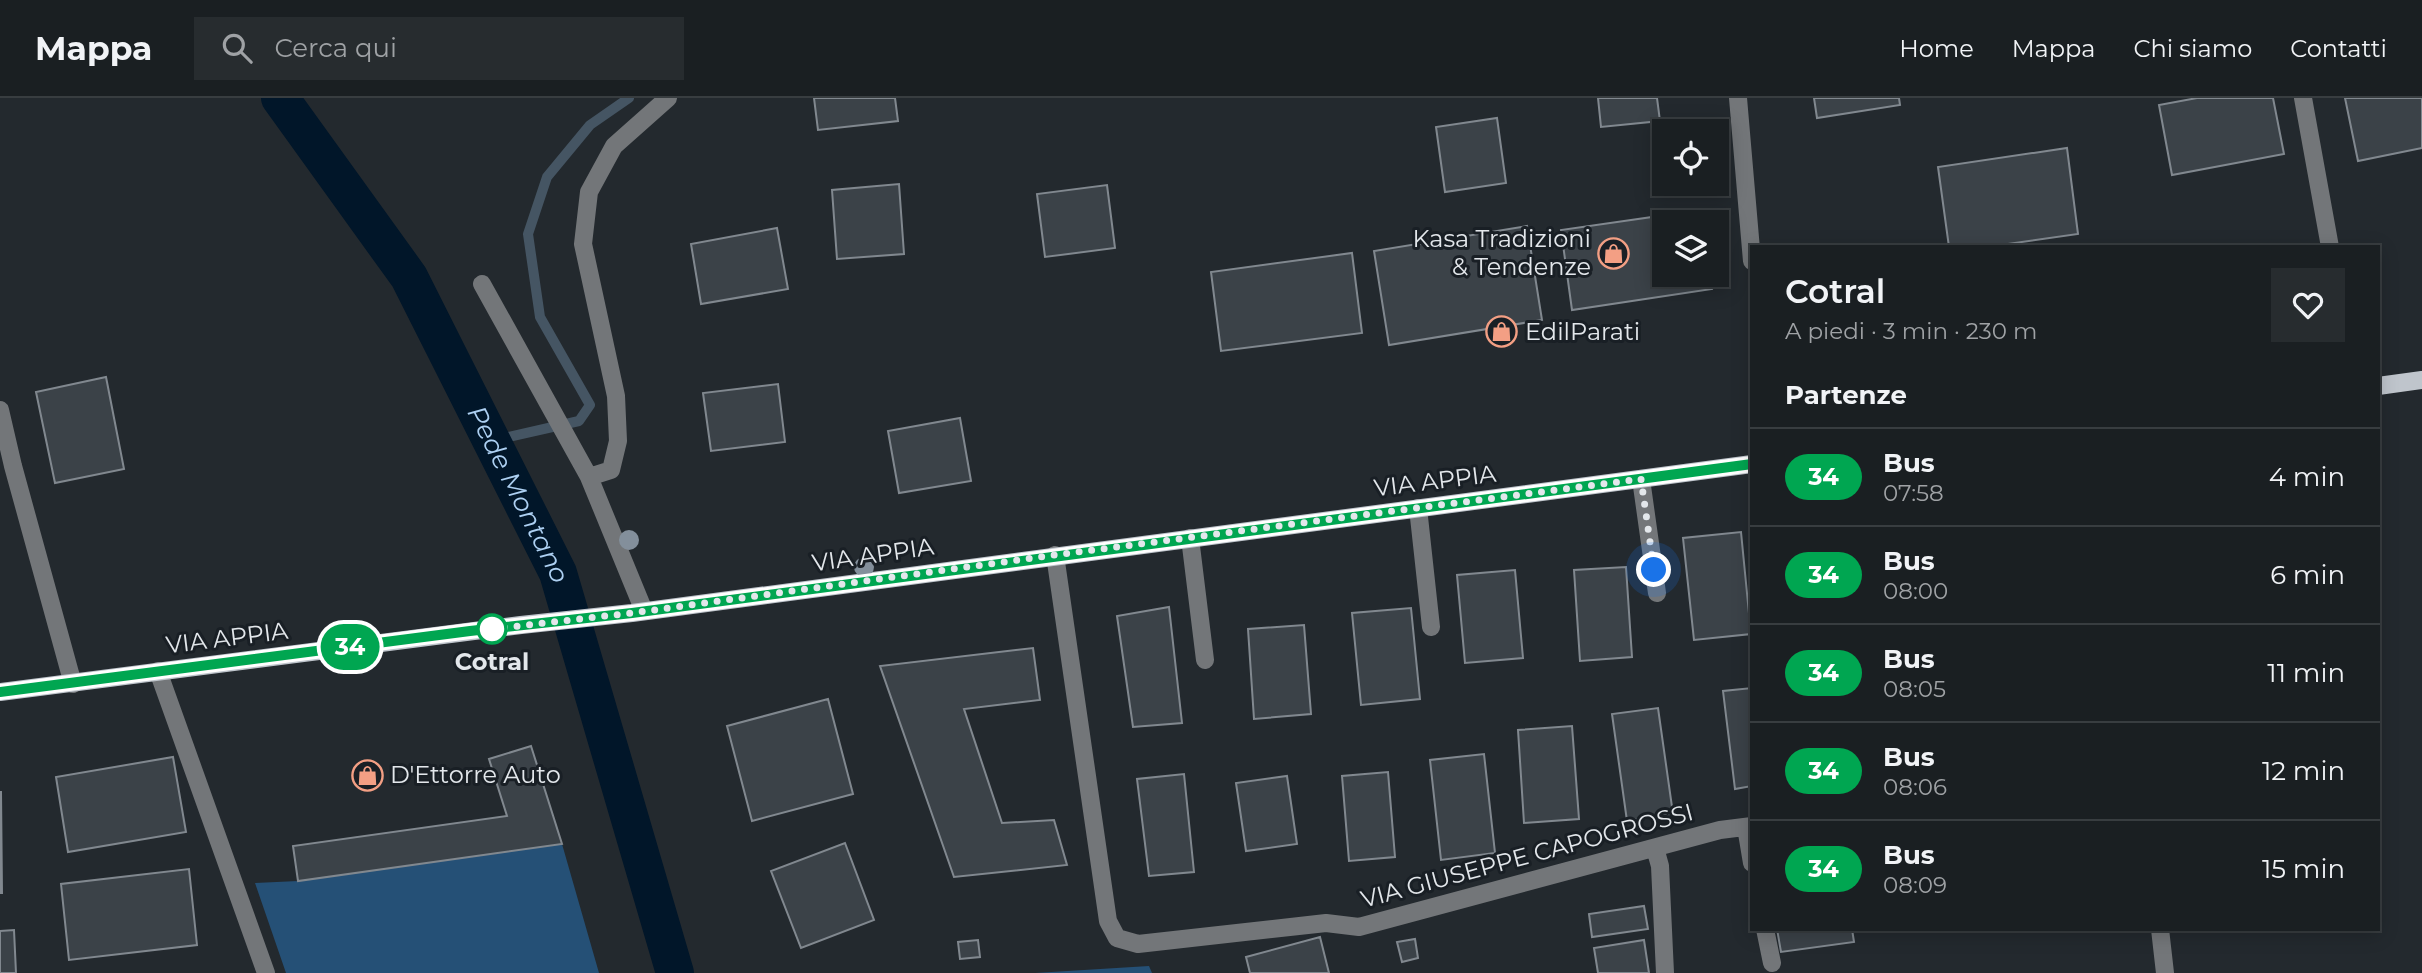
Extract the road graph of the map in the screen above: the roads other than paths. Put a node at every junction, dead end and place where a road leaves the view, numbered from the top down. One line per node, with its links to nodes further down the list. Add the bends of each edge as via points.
1 (668, 98): 11 (street, via 614,146 589,192 583,244 616,396 618,442 611,470)
2 (1738, 98): 4 (street)
3 (2303, 98): 5 (street)
4 (1751, 245)
5 (2330, 245)
6 (482, 284): 11 (street)
7 (2422, 380): 8 (main road)
8 (2380, 386)
9 (0, 410): 21 (street)
10 (1750, 464): 12 (main road, VIA APPIA)
11 (589, 477): 17 (street)
12 (1641, 479): 13 (main road, VIA APPIA); 16 (street)
13 (1418, 508): 14 (main road, VIA APPIA); 18 (street)
14 (1190, 538): 15 (main road, VIA APPIA); 19 (street)
15 (1055, 555): 17 (main road, VIA APPIA); 24 (street, VIA GIUSEPPE CAPOGROSSI, via 1108,922 1117,938 1138,943 1326,923 1359,927)
16 (1657, 593)
17 (638, 612): 20 (main road, VIA APPIA)
18 (1432, 626)
19 (1205, 660)
20 (158, 671): 21 (main road, VIA APPIA); 28 (street)
21 (73, 684): 22 (main road, VIA APPIA)
22 (0, 692)
23 (1749, 826): 24 (street, VIA GIUSEPPE CAPOGROSSI)
24 (1655, 848): 29 (street, via 1660,866)
25 (1765, 931): 27 (street)
26 (2160, 931): 30 (street)
27 (1772, 963)
28 (266, 973)
29 (1665, 973)
30 (2165, 973)

